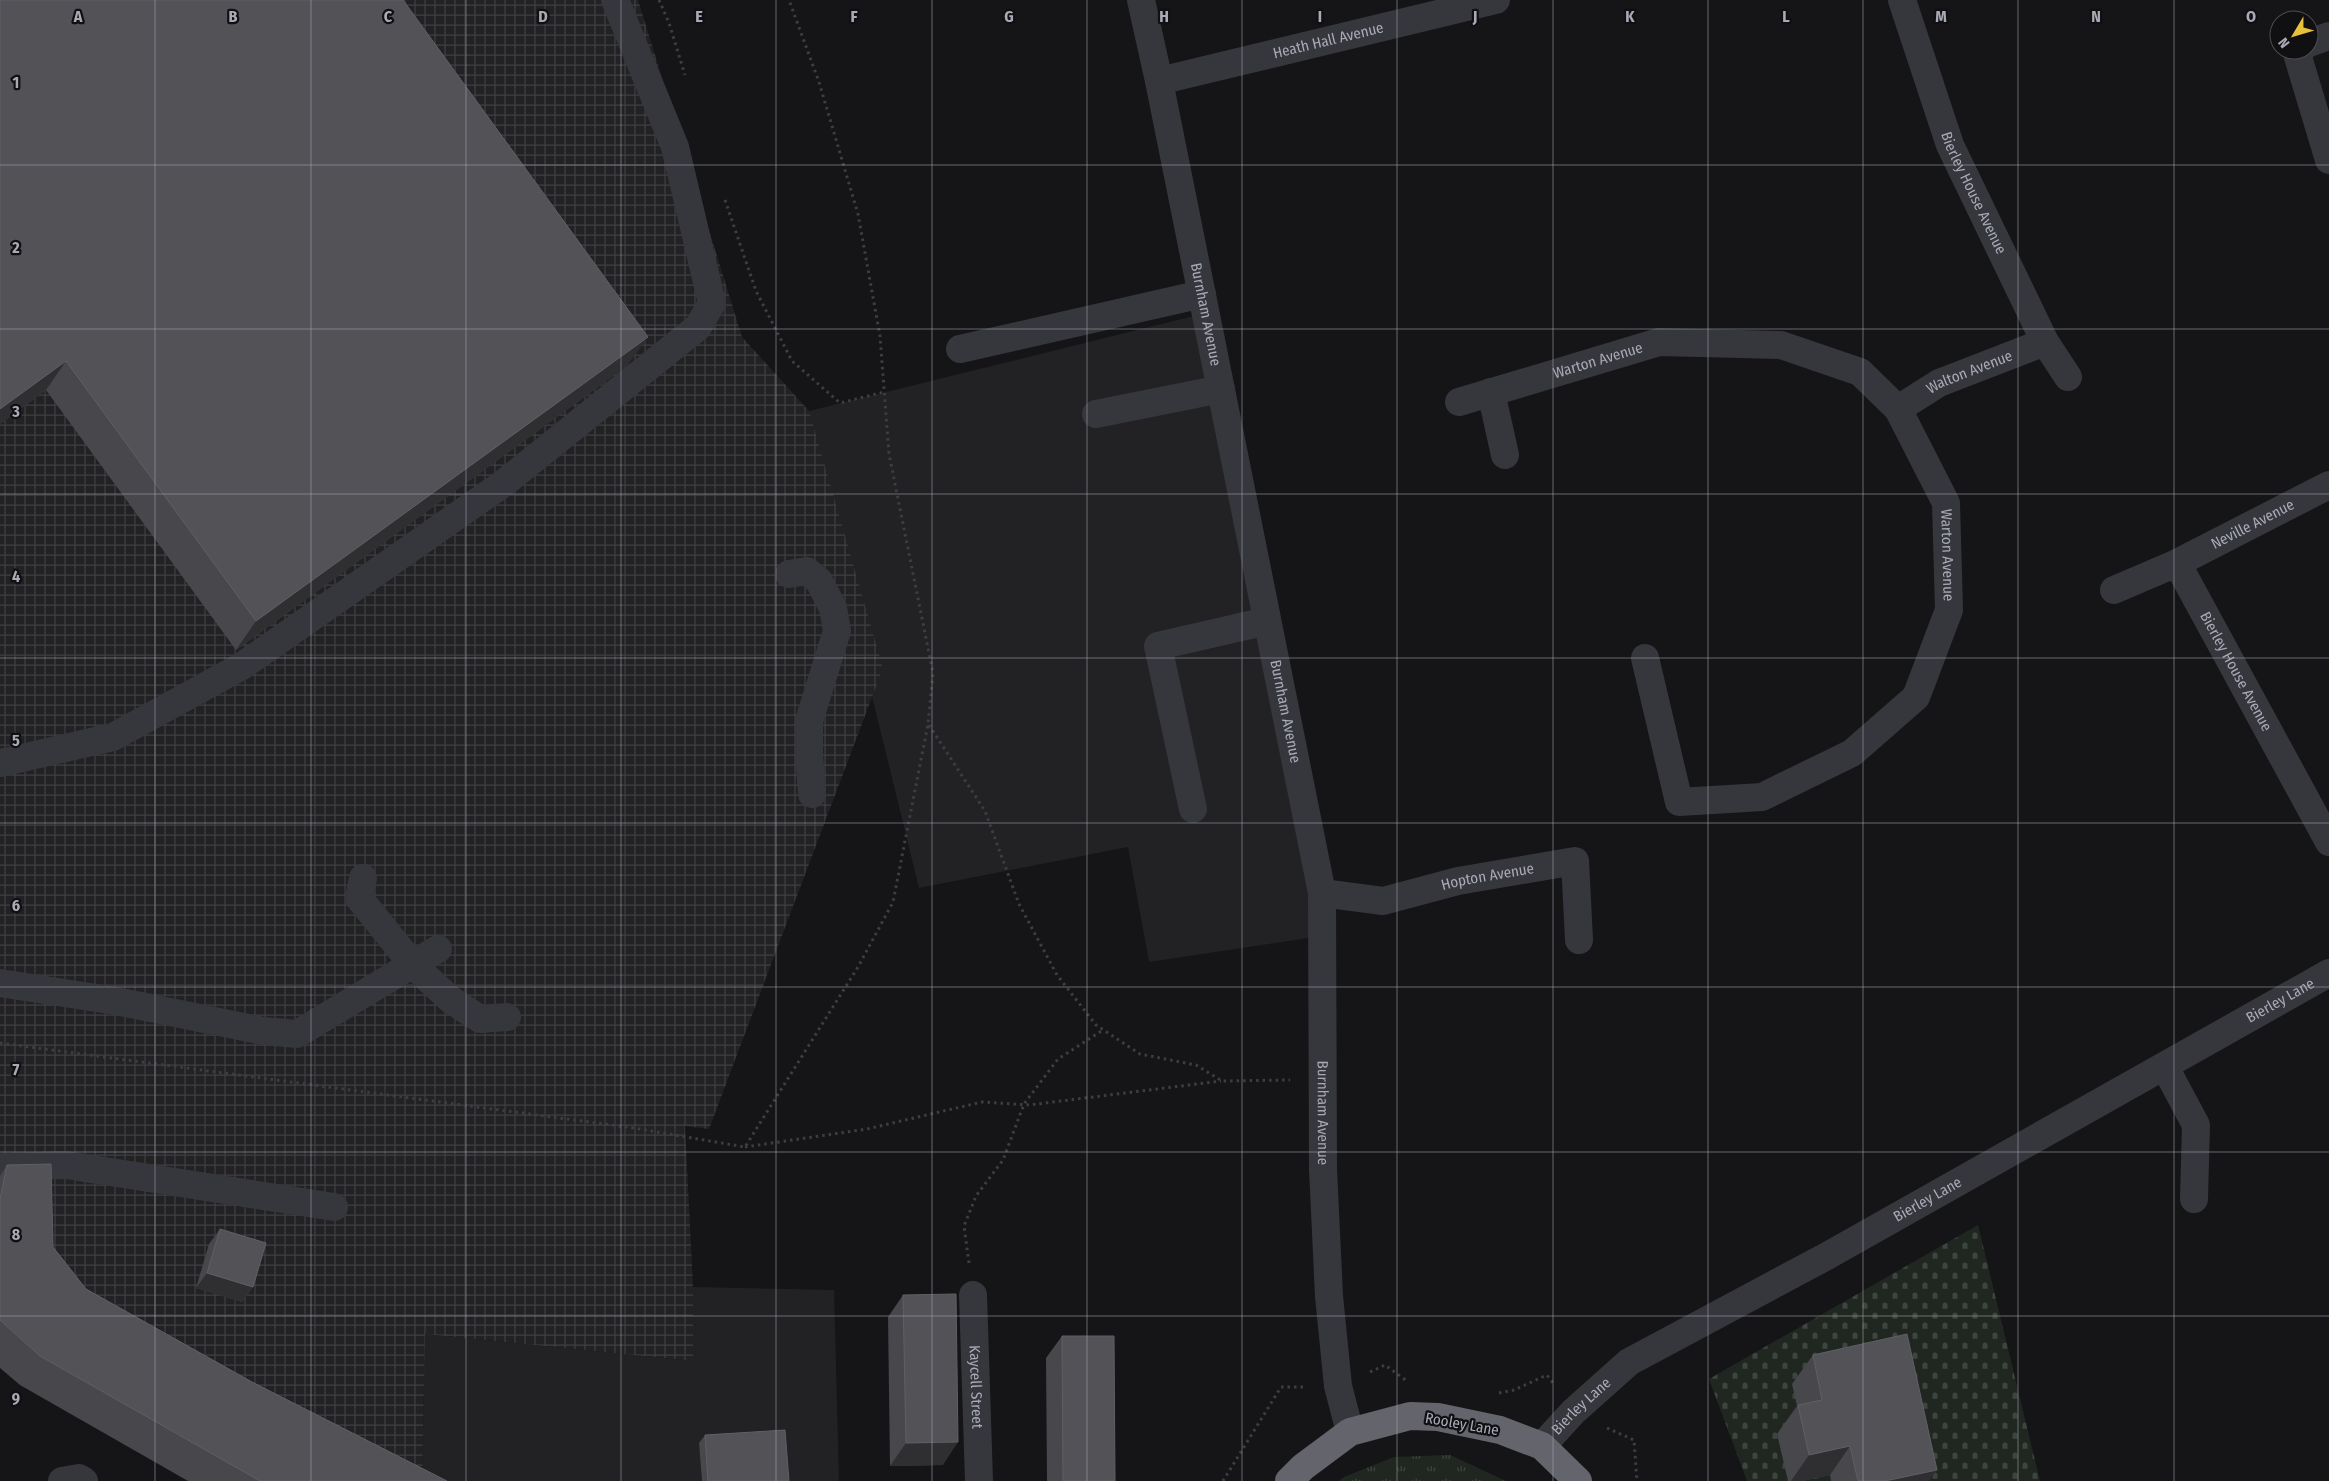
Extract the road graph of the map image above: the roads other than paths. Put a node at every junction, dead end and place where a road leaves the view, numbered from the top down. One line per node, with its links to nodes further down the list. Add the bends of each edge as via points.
1 (614, 0): 24 (street, via 675,147 712,303 698,327 504,483 242,666 113,736)
2 (1141, 0): 6 (street, Burnham Avenue)
3 (1496, 0): 6 (street, Heath Hall Avenue)
4 (1902, 0): 9 (street, Bierley House Avenue, via 1950,145)
5 (2299, 60): 7 (street)
6 (1159, 81): 8 (street, Burnham Avenue)
7 (2329, 160)
8 (1202, 294): 10 (street); 12 (street, Burnham Avenue)
9 (2045, 342): 11 (street, Bierley House Avenue); 15 (street, Walton Avenue, via 1939,383)
10 (960, 349)
11 (2068, 377)
12 (1221, 389): 16 (street); 22 (street, Burnham Avenue)
13 (1491, 392): 14 (street, Warton Avenue); 15 (street, Warton Avenue, via 1659,342 1781,345 1860,372); 17 (street)
14 (1459, 402)
15 (1898, 408): 23 (street, Warton Avenue, via 1946,503 1949,610 1916,697 1852,753 1762,797 1669,809)
16 (1096, 414)
17 (1506, 454)
18 (2329, 485): 19 (street, Neville Avenue)
19 (2177, 563): 21 (street); 27 (street, Bierley House Avenue)
20 (789, 574): 25 (street, via 807,571 819,581 833,608 838,631 808,721)
21 (2114, 590)
22 (1268, 622): 26 (street, via 1158,646); 29 (street, Burnham Avenue)
23 (1644, 658)
24 (0, 763)
25 (812, 794)
26 (1193, 809)
27 (2329, 842)
28 (362, 878): 32 (street, via 359,898)
29 (1322, 893): 30 (street, Hopton Avenue, via 1382,901 1458,881 1575,860); 41 (street, Burnham Avenue, via 1323,1169 1338,1386)
30 (1579, 940)
31 (438, 949): 32 (street)
32 (413, 965): 34 (street, via 297,1034 263,1031 116,1001); 35 (street, via 451,1000 480,1019)
33 (2329, 973): 36 (street, Bierley Lane)
34 (0, 983)
35 (507, 1017)
36 (2164, 1068): 38 (street, via 2196,1125); 42 (street, Bierley Lane, via 1629,1362 1573,1412)
37 (0, 1167): 39 (street, via 66,1165)
38 (2194, 1198)
39 (334, 1207)
40 (974, 1294): 45 (street, Kaycell Street)
41 (1350, 1432): 42 (highway, Rooley Lane, via 1410,1416 1438,1417 1500,1430); 46 (highway, Rooley Lane)
42 (1542, 1446): 47 (highway, Rooley Lane)
43 (62, 1481): 44 (street, via 79,1478)
44 (84, 1481)
45 (979, 1481)
46 (1289, 1481)
47 (1578, 1481)

